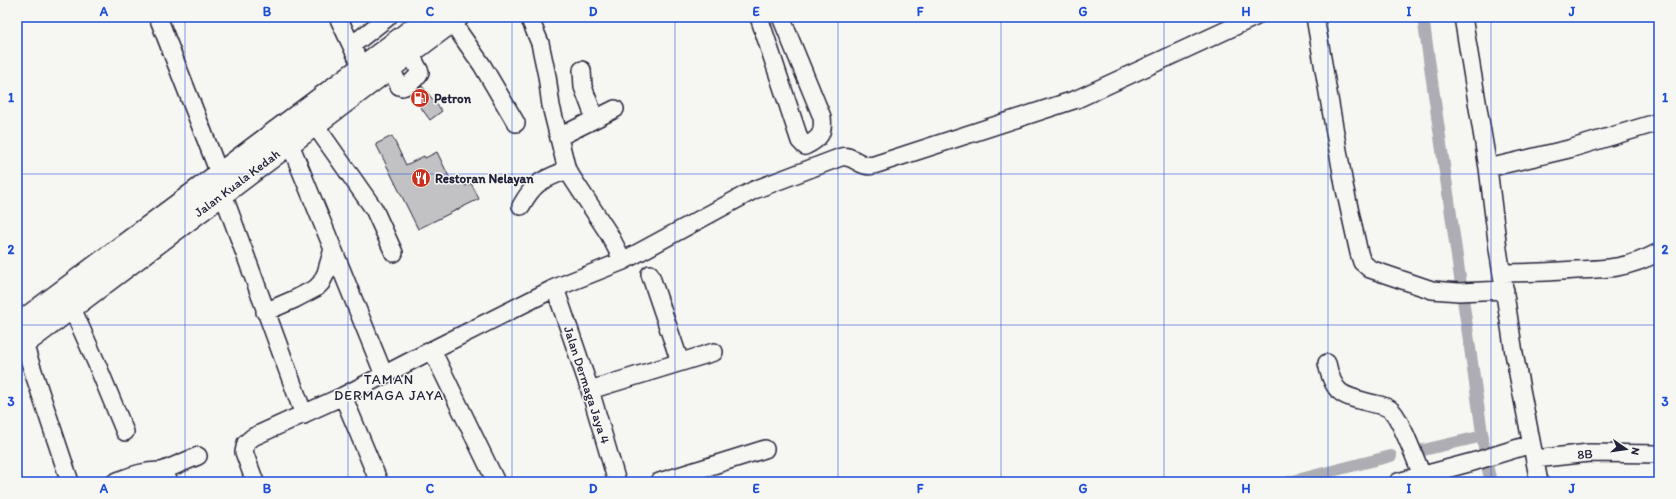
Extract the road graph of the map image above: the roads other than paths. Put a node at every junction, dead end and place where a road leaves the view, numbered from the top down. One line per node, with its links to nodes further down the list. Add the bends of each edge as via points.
1 (158, 17): 24 (street)
2 (338, 17): 12 (street)
3 (388, 17): 12 (street)
4 (429, 17): 13 (main road, Jalan Kuala Kedah)
5 (529, 17): 20 (street, via 540,43)
6 (759, 17): 7 (street, via 800,141 805,146 822,134 824,126)
7 (781, 17)
8 (1256, 17): 30 (street, via 1077,99 874,165 865,166 846,156 754,190)
9 (1315, 17): 34 (street, via 1344,185 1362,262 1370,269 1417,286 1445,292)
10 (1463, 17): 22 (street)
11 (452, 18): 18 (street); 19 (main road, Jalan Kuala Kedah)
12 (352, 45): 13 (street)
13 (362, 68): 24 (main road, Jalan Kuala Kedah)
14 (582, 70): 16 (street, via 583,87)
15 (615, 109): 16 (street)
16 (595, 119): 20 (street)
17 (1659, 122): 22 (street, via 1569,149)
18 (516, 123)
19 (315, 125): 21 (main road, Jalan Kuala Kedah); 29 (street, via 374,209)
20 (559, 137): 23 (street)
21 (290, 144): 25 (main road, Jalan Kuala Kedah); 27 (street)
22 (1488, 168): 31 (street)
23 (567, 170): 26 (street, via 540,181); 30 (street, via 609,234)
24 (219, 173): 37 (main road, Jalan Kuala Kedah)
25 (223, 194): 35 (main road, Jalan Kuala Kedah); 36 (street)
26 (521, 206)
27 (333, 249): 36 (street, via 326,273 316,288); 42 (street)
28 (1659, 252): 31 (street, via 1642,261 1617,268)
29 (394, 253)
30 (623, 261): 33 (street)
31 (1502, 273): 34 (street)
32 (650, 274): 40 (street)
33 (555, 288): 38 (street); 43 (street, Jalan Dermaga Jaya 4)
34 (1505, 290): 48 (street)
35 (72, 308): 37 (main road, Jalan Kuala Kedah); 46 (street)
36 (265, 312): 45 (street)
37 (20, 339): 54 (street)
38 (432, 350): 42 (street); 58 (street)
39 (714, 352): 40 (street)
40 (680, 362): 43 (street)
41 (1327, 363): 51 (street, via 1332,383 1338,391 1383,406 1393,412)
42 (384, 374): 44 (street)
43 (590, 390): 59 (street, Jalan Dermaga Jaya 4)
44 (343, 396): 45 (street); 57 (street)
45 (304, 415): 56 (street, via 253,437 246,443 244,452)
46 (125, 432)
47 (765, 449): 60 (street)
48 (1533, 452): 49 (street, 8B); 51 (street, 8B, via 1504,453); 61 (street)
49 (1659, 454)
50 (198, 456): 52 (street)
51 (1422, 474): 53 (street, 8B)
52 (165, 477): 55 (street, via 142,472)
53 (1403, 481)
54 (70, 482)
55 (115, 482)
56 (255, 482)
57 (379, 482)
58 (496, 482)
59 (617, 482)
60 (659, 482)
61 (1539, 482)

